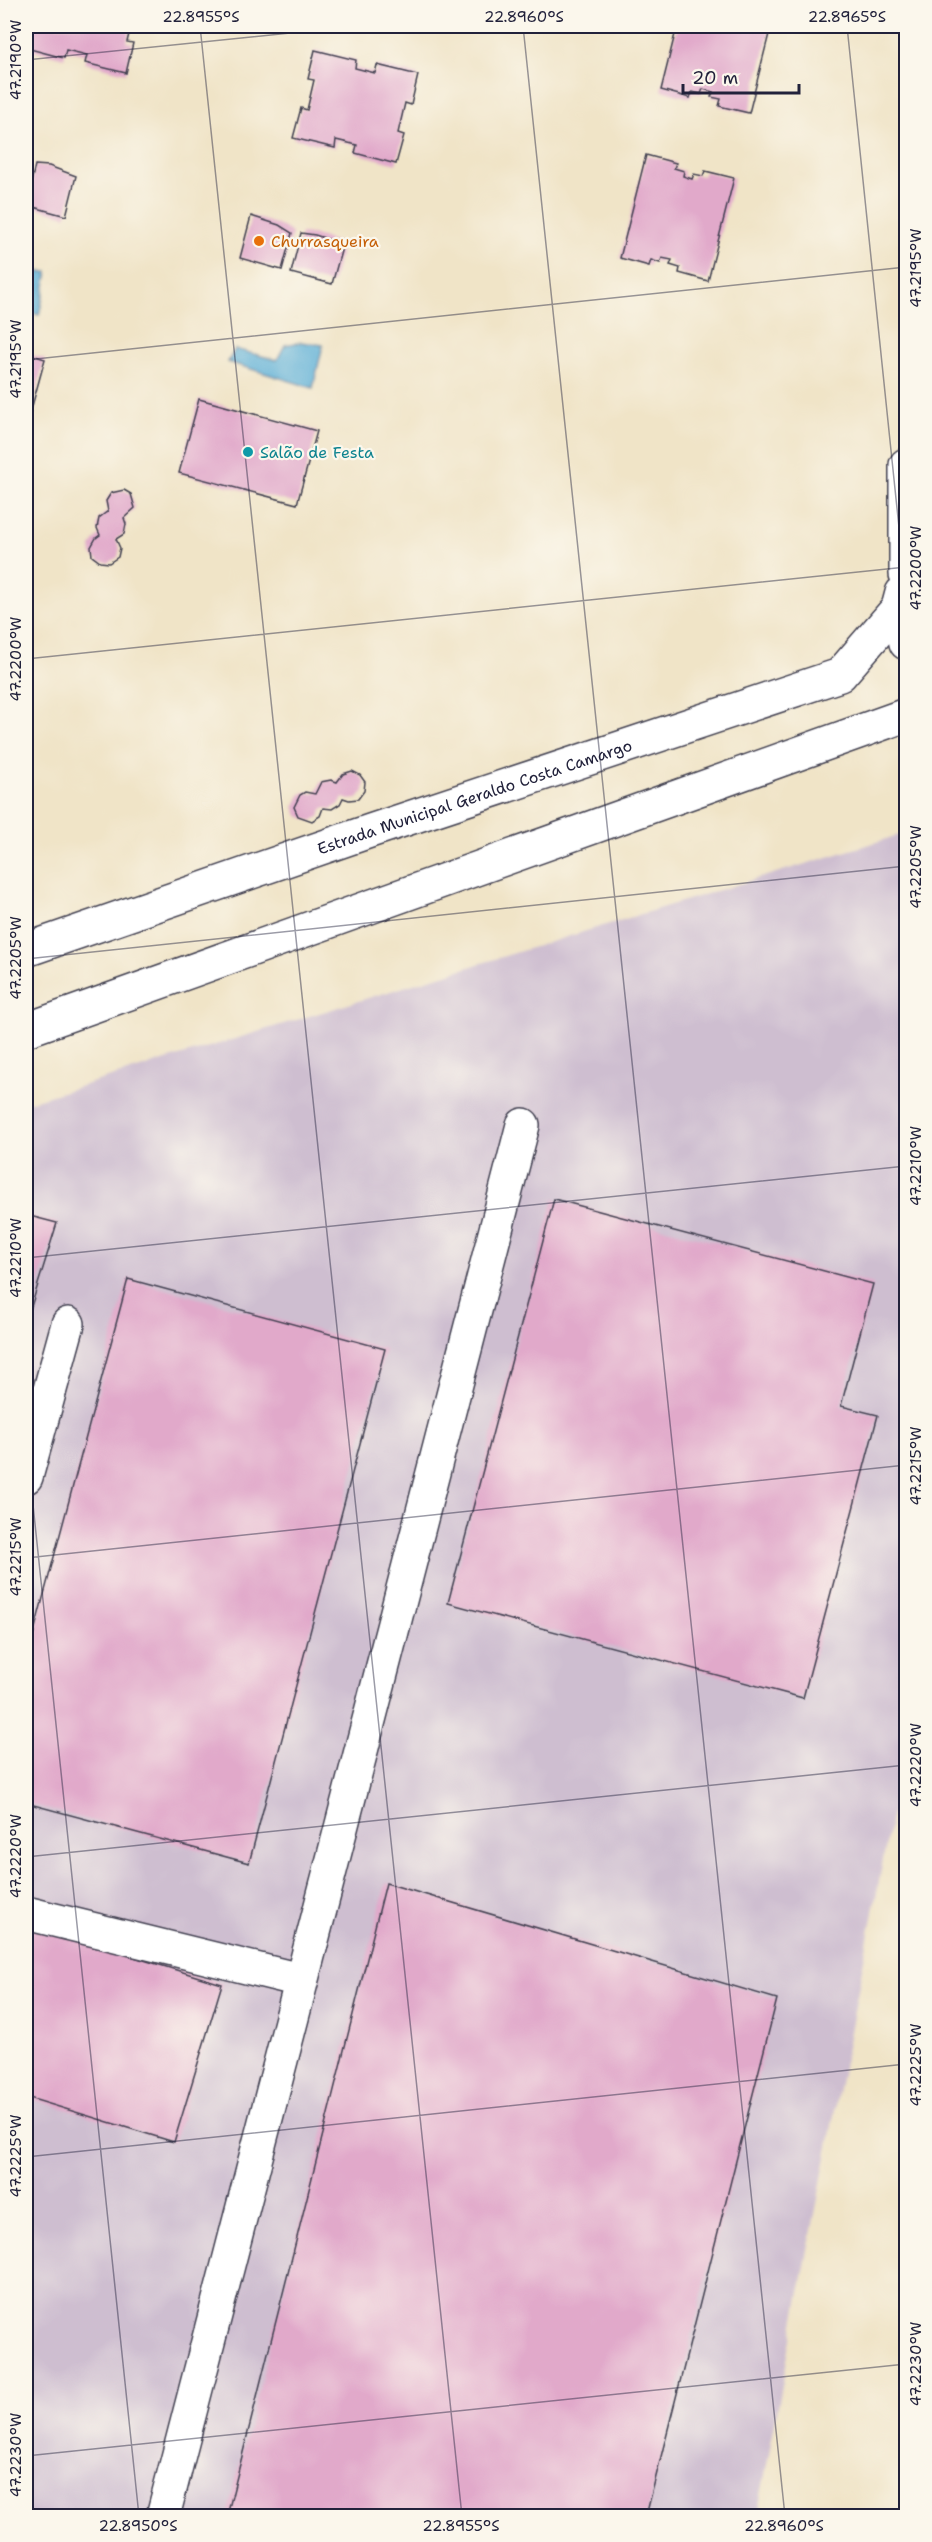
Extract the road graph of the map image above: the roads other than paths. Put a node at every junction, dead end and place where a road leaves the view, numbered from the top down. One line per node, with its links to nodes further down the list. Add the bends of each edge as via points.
1 (906, 465): 2 (street)
2 (906, 574): 3 (street)
3 (898, 608): 4 (street); 6 (street, Estrada Municipal Geraldo Costa Camargo, via 840,675)
4 (906, 642)
5 (906, 715): 7 (street)
6 (26, 950)
7 (26, 1030)
8 (523, 1125): 12 (street)
9 (69, 1324): 10 (street)
10 (26, 1477)
11 (26, 1913): 12 (street)
12 (300, 1980): 13 (street)
13 (163, 2517)

